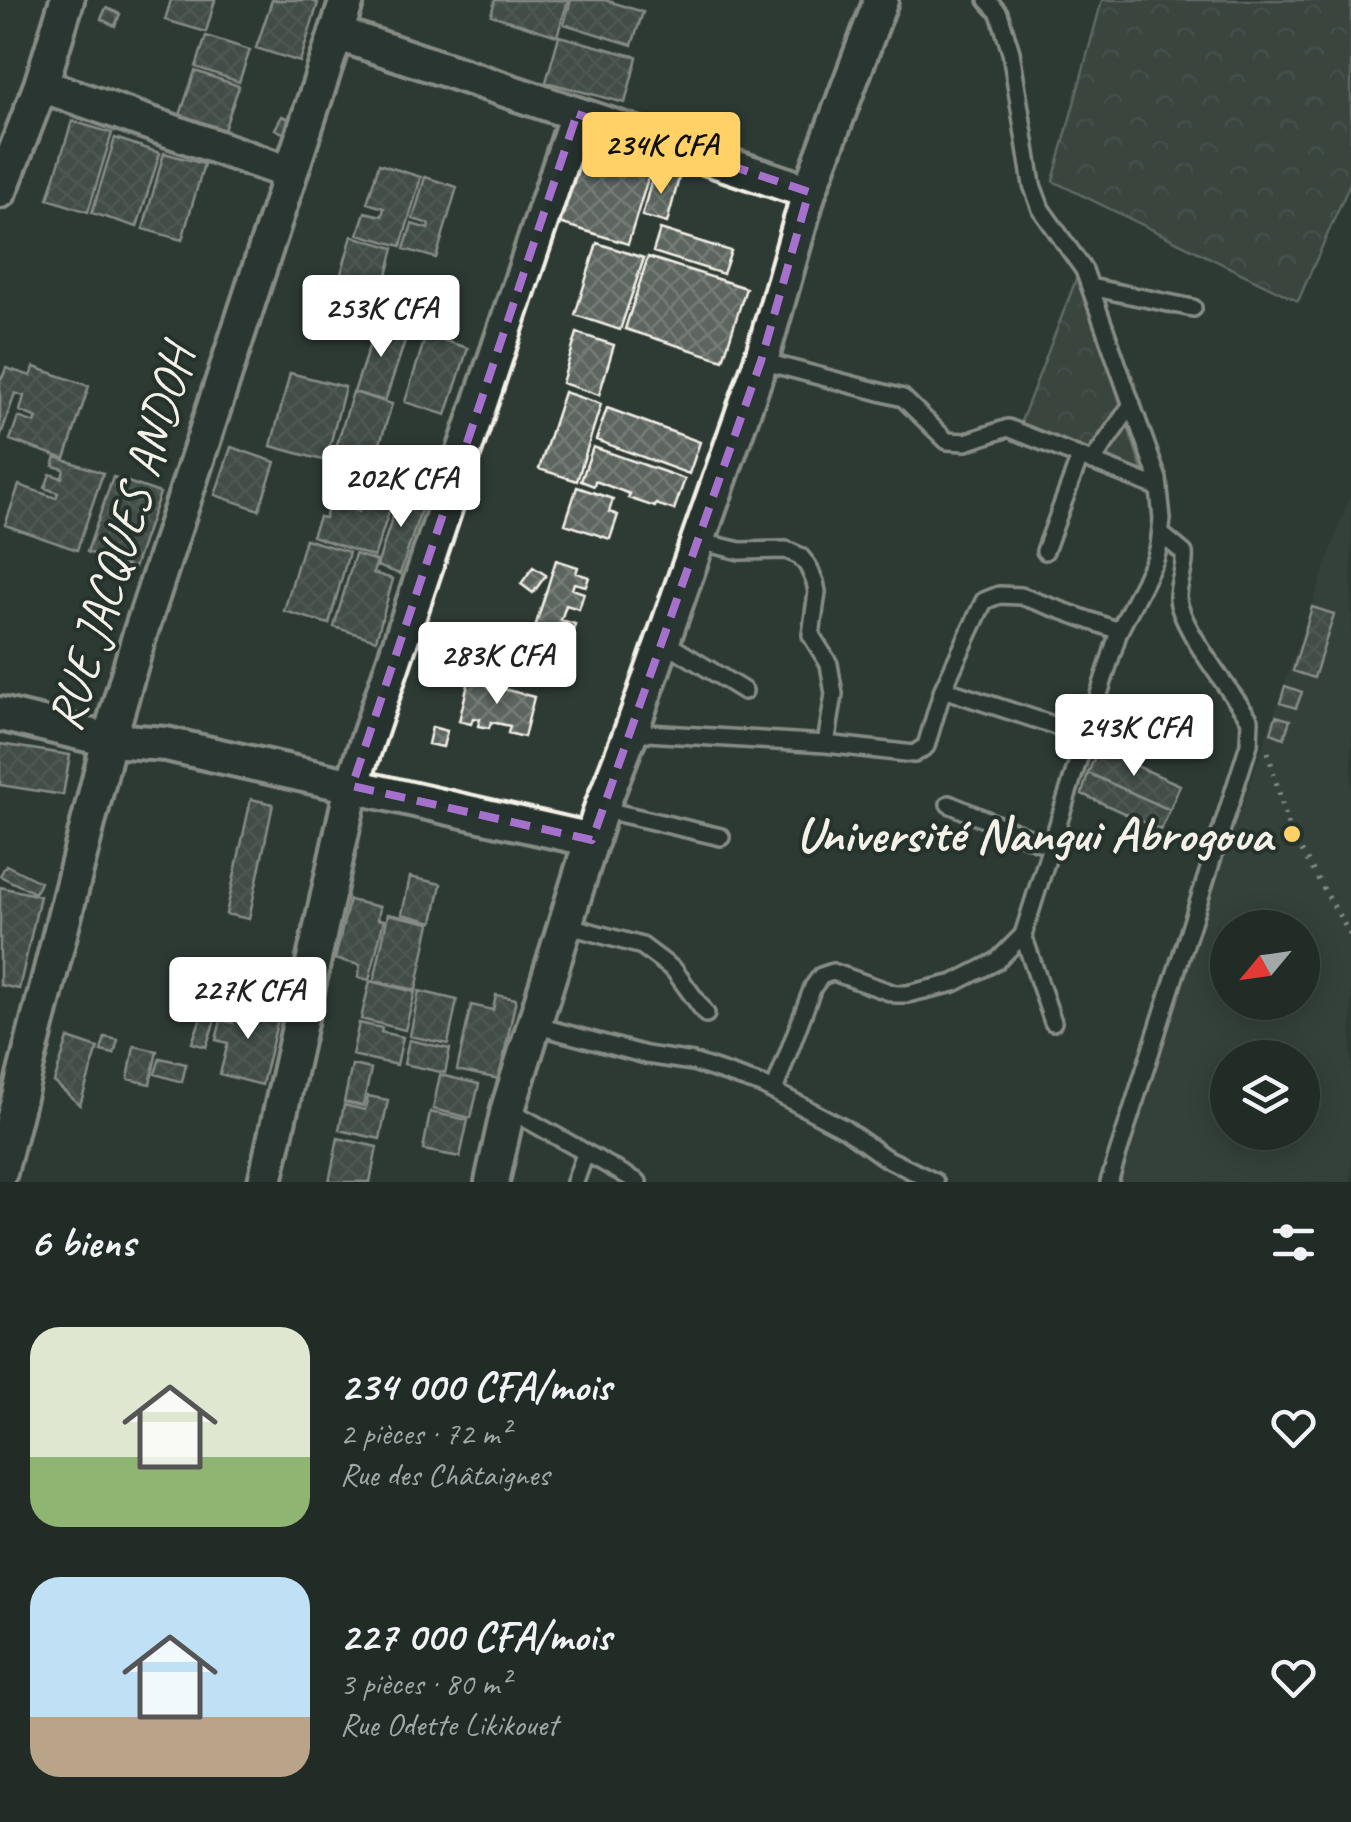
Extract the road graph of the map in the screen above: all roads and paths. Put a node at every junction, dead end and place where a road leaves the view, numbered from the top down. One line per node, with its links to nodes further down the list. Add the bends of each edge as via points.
1 (67, 0): 6 (street)
2 (346, 0): 5 (street, RUE JACQUES ANDOH)
3 (881, 0): 10 (street)
4 (987, 0): 11 (lane, via 999,13 1011,52 1032,185)
5 (336, 33): 7 (street); 8 (street, RUE JACQUES ANDOH)
6 (41, 85): 8 (street); 9 (street)
7 (577, 114): 10 (street); 30 (street)
8 (290, 174): 28 (street, RUE JACQUES ANDOH)
9 (0, 191)
10 (809, 192): 13 (street)
11 (1090, 287): 12 (lane); 14 (lane)
12 (1193, 308)
13 (761, 361): 15 (lane, via 903,398 947,441 1008,428); 18 (street)
14 (1132, 404): 15 (lane); 16 (lane)
15 (1086, 459): 16 (lane); 19 (lane)
16 (1159, 488): 17 (lane)
17 (1161, 534): 20 (lane); 25 (lane, via 1184,553 1178,598 1186,626)
18 (698, 541): 21 (street); 29 (lane, via 740,552 786,550 808,566 817,592 811,635 829,664 834,694)
19 (1045, 551)
20 (1120, 631): 22 (lane, via 999,594 984,601); 27 (lane)
21 (663, 642): 23 (lane); 26 (street)
22 (942, 689): 27 (lane); 29 (lane, via 926,746 914,754)
23 (744, 691)
24 (0, 714): 28 (street)
25 (1250, 720): 37 (path, via 1265,740 1289,829); 50 (lane, via 1249,744)
26 (631, 732): 29 (lane); 32 (street)
27 (1087, 736): 34 (lane)
28 (108, 740): 30 (street, via 166,744); 44 (street, RUE JACQUES ANDOH)
29 (826, 744)
30 (352, 786): 32 (street); 45 (street)
31 (949, 804): 34 (lane)
32 (596, 824): 33 (lane); 35 (street)
33 (722, 838)
34 (1052, 846): 36 (lane)
35 (566, 925): 38 (lane, via 642,946 674,970); 40 (street)
36 (1024, 935): 39 (lane); 41 (lane, via 997,960 954,983 907,994 832,972 821,976)
37 (1351, 936)
38 (706, 1014)
39 (1053, 1022)
40 (534, 1025): 41 (lane, via 693,1062); 42 (street)
41 (774, 1091): 49 (lane)
42 (508, 1109): 43 (lane); 46 (street)
43 (585, 1154): 47 (lane); 48 (lane)
44 (0, 1172)
45 (265, 1182)
46 (492, 1182)
47 (575, 1182)
48 (638, 1182)
49 (935, 1182)
50 (1110, 1182)

